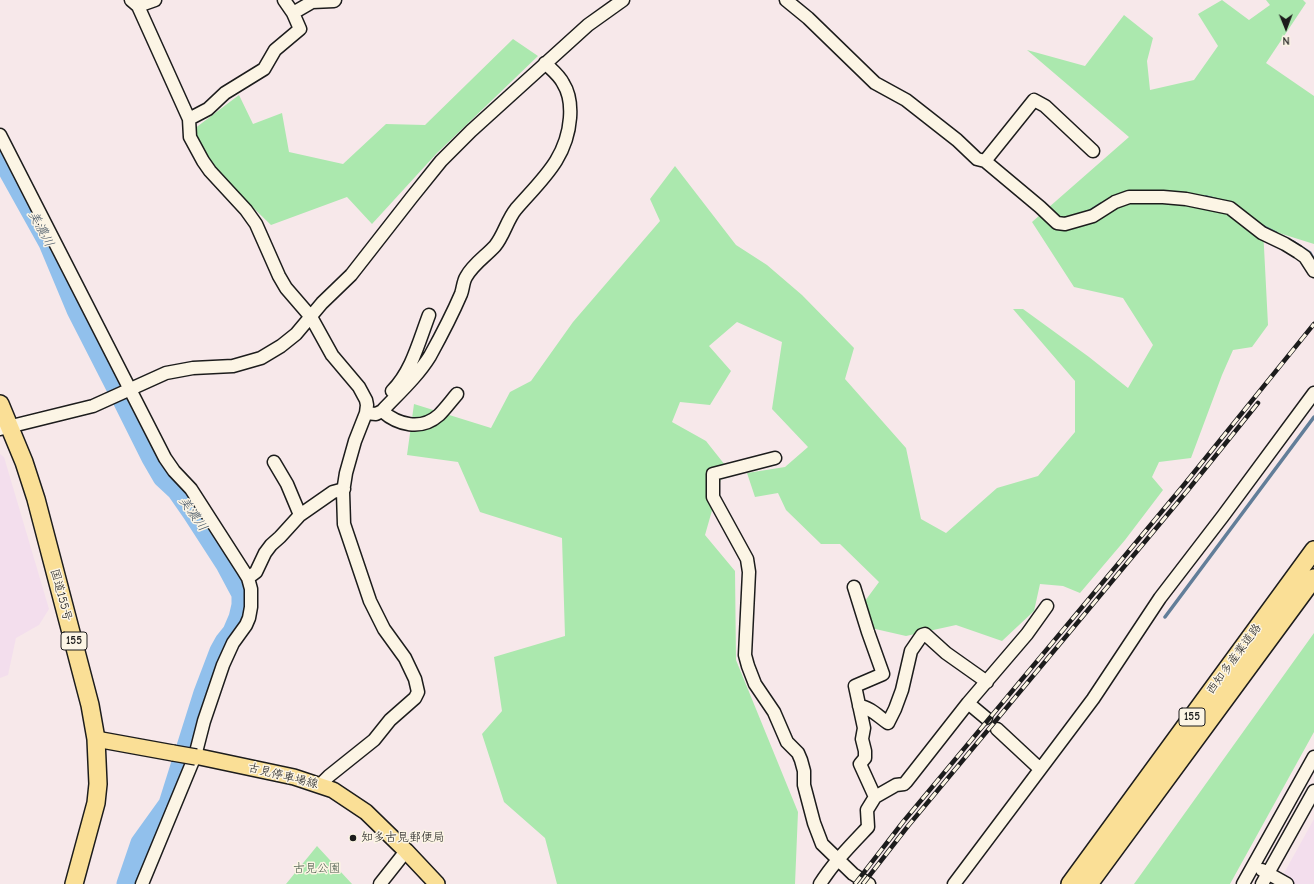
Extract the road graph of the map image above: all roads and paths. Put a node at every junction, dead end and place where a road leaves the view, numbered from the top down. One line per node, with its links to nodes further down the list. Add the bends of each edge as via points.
1 (155, 0): 6 (street)
2 (284, 0): 7 (street)
3 (335, 0): 7 (street, via 312,2)
4 (623, 0): 8 (street, via 588,25)
5 (786, 0): 12 (street, via 875,83 906,100 977,159)
6 (134, 3): 9 (street)
7 (293, 13): 9 (street, via 300,28 275,50 264,69 225,93 208,109)
8 (545, 63): 15 (street, via 441,161 351,275); 21 (street, via 562,82 571,105 569,131 564,147 552,169 510,218 499,240 466,277 462,292 430,356 416,376)
9 (189, 119): 15 (street, via 190,137 203,161 256,224 286,288)
10 (0, 135): 16 (street)
11 (1093, 151): 12 (street, via 1045,106 1034,100)
12 (984, 161): 13 (street, via 1057,223 1065,224 1093,216 1115,202 1129,197 1186,199 1230,208 1262,233 1305,257)
13 (1314, 271)
14 (429, 316): 20 (street, via 414,357 398,385 386,397)
15 (311, 317): 16 (street, via 296,334 261,358 233,366 193,368 166,373); 20 (street, via 332,355 359,387 366,400)
16 (129, 389): 22 (street, via 93,406); 28 (street, via 165,458 190,489)
17 (1314, 393): 40 (street, via 1160,598 1093,699)
18 (457, 394): 21 (street, via 438,416 426,423 404,424)
19 (0, 404): 22 (highway, 国道155号 / 155)
20 (367, 409): 21 (street, via 376,414); 25 (street, via 355,441)
21 (382, 411)
22 (5, 428): 37 (highway, 国道155号 / 155, via 24,462 36,499 90,705)
23 (775, 458): 45 (street, via 713,474 713,497 747,559 749,572 745,655 748,666 755,684 774,712 787,742 798,753 814,823 822,844)
24 (274, 462): 26 (street)
25 (344, 489): 26 (street, via 333,492); 41 (street, via 344,524 370,601 384,629 405,658 418,692 374,740 329,776)
26 (300, 515): 28 (street, via 271,545 256,572)
27 (1314, 550): 55 (highway, 西知多産業道路 / 155)
28 (248, 578): 38 (street, via 252,597 249,618 223,665)
29 (1314, 578): 56 (highway, 西知多産業道路 / 155)
30 (854, 587): 34 (street, via 883,674 855,686)
31 (1047, 606): 32 (street)
32 (987, 682): 33 (street); 34 (street, via 946,653 925,634 911,651 902,690 888,723 863,706)
33 (968, 703): 35 (street); 43 (street, via 906,782)
34 (859, 706): 43 (street, via 864,728 862,739 865,751 865,758 860,764)
35 (986, 718)
36 (997, 729): 40 (street)
37 (96, 739): 38 (main road, 古見停車場線, bridge); 48 (highway, 国道155号 / 155, via 96,803)
38 (195, 757): 41 (main road, 古見停車場線, via 294,777); 49 (street)
39 (1314, 757): 46 (street)
40 (1040, 769): 54 (street)
41 (322, 786): 44 (main road, 古見停車場線, via 333,790 366,812)
42 (1314, 791): 47 (street)
43 (875, 797): 45 (street, via 867,810 868,827)
44 (406, 851): 50 (street); 51 (main road, 古見停車場線)
45 (838, 859): 52 (street); 53 (street, via 852,874)
46 (1254, 865): 47 (street); 57 (street)
47 (1265, 879): 58 (street)
48 (74, 884)
49 (142, 884)
50 (380, 884)
51 (437, 884)
52 (820, 884)
53 (869, 884)
54 (954, 884)
55 (1070, 884)
56 (1089, 884)
57 (1243, 884)
58 (1287, 884)

